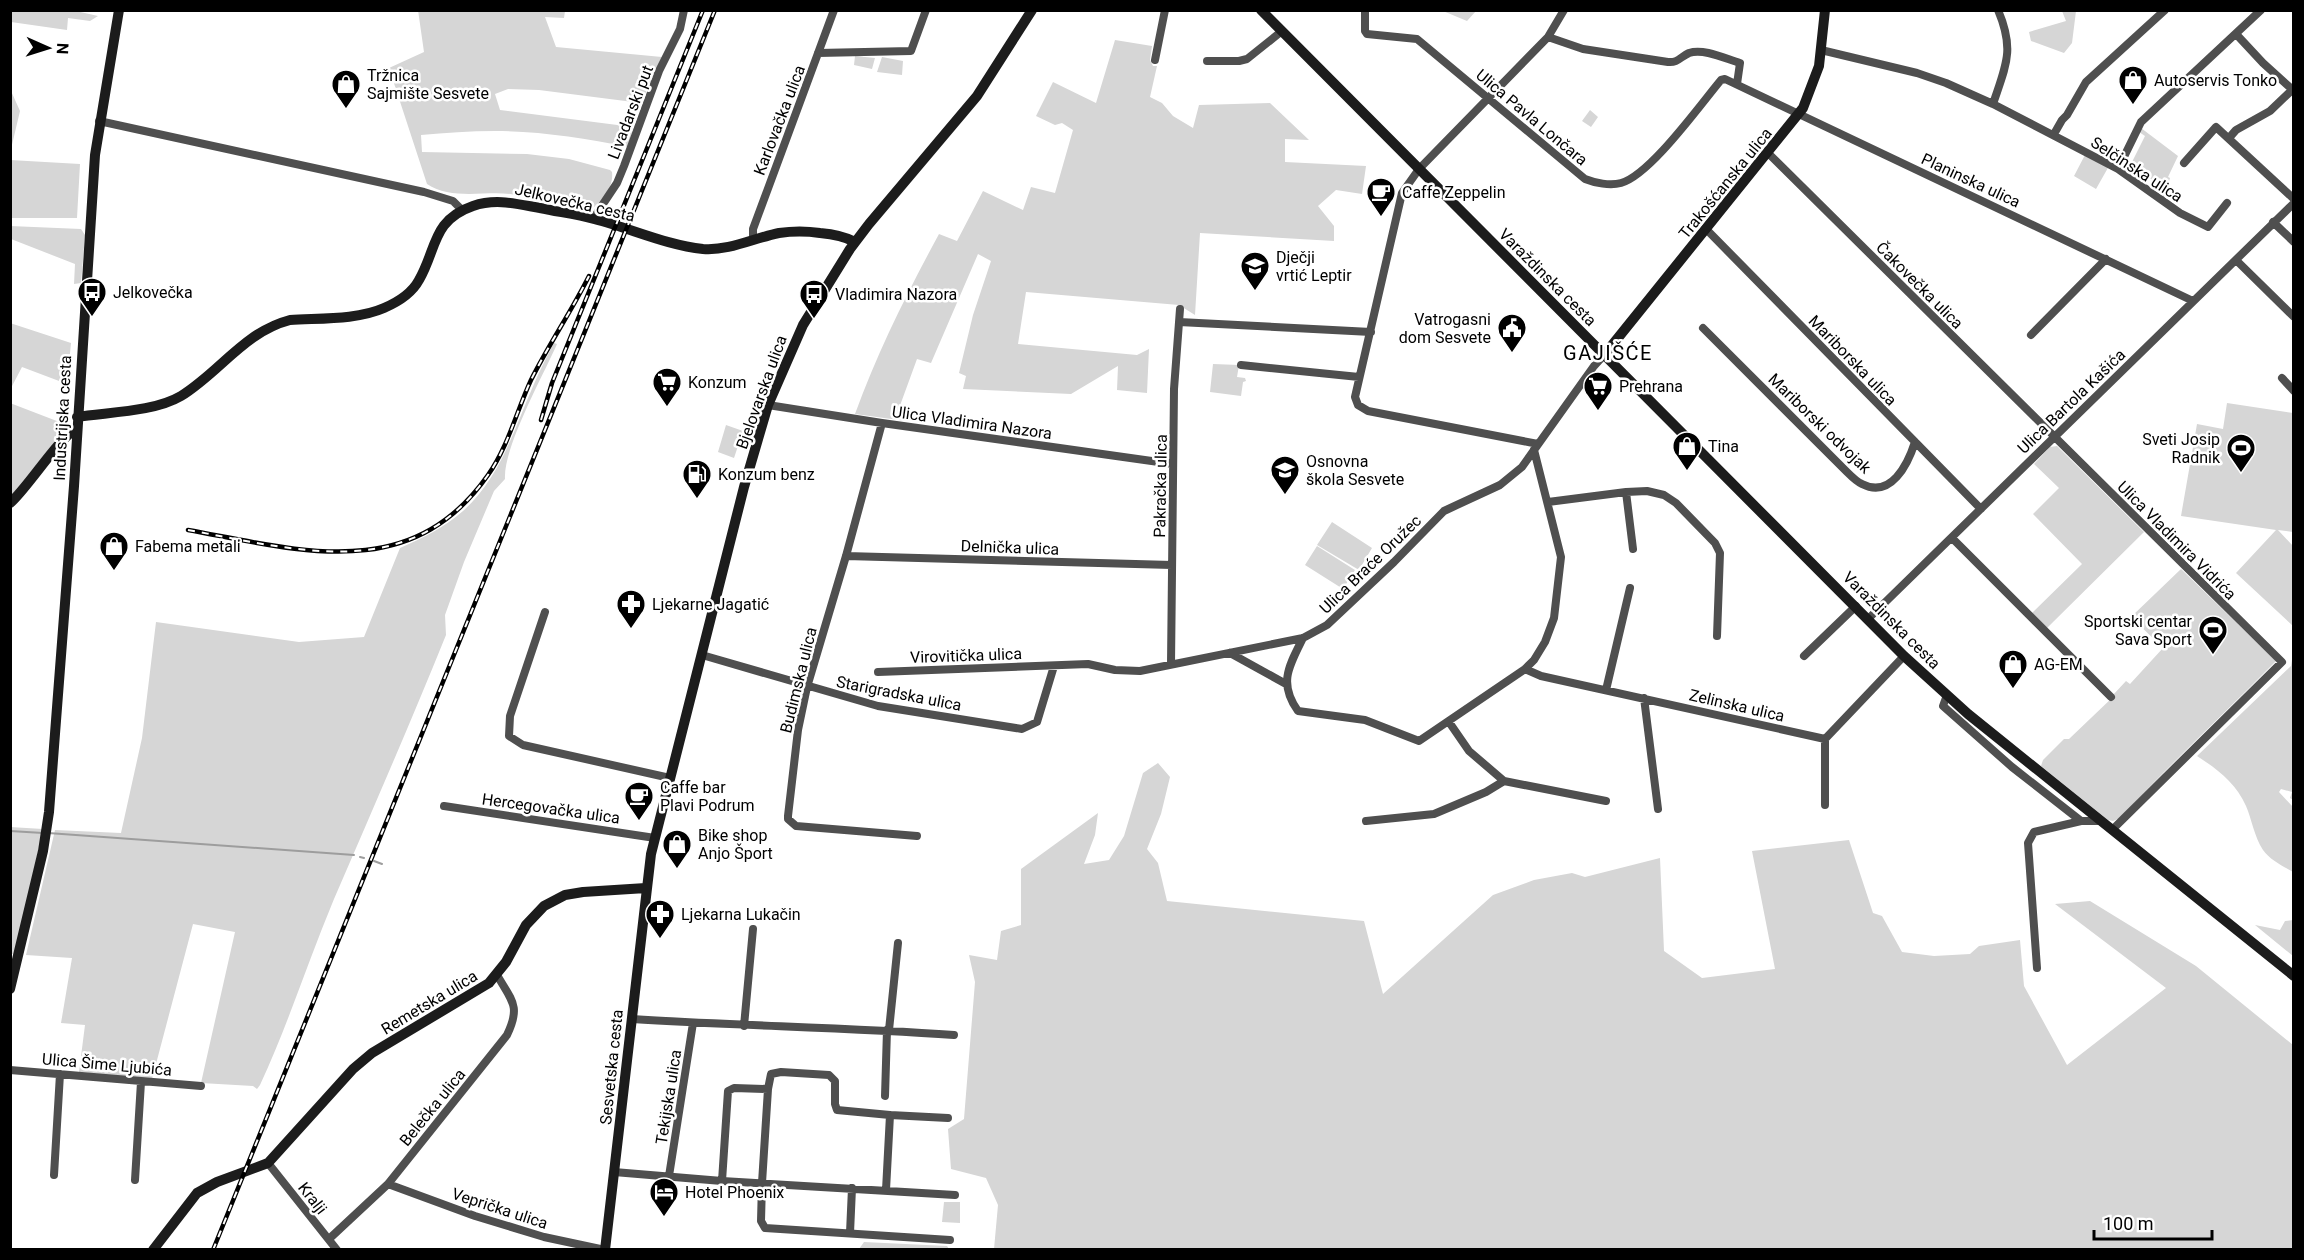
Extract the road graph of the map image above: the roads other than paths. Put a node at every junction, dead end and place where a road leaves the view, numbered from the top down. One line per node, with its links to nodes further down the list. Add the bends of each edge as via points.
1 (119, 10): 26 (street, Industrijska cesta)
2 (684, 10): 36 (street, Livadarski put, via 680,29 659,71 617,183)
3 (834, 10): 18 (street, Karlovačka ulica)
4 (926, 10): 18 (street, via 911,51)
5 (1032, 10): 40 (street, Bjelovarska ulica, via 977,96)
6 (1166, 10): 19 (street)
7 (1261, 10): 14 (street, Varaždinska cesta)
8 (1365, 10): 23 (street, Ulica Pavla Lončara, via 1367,34 1417,39)
9 (1563, 10): 16 (street)
10 (1825, 10): 17 (street, Trakošćanska ulica)
11 (1998, 10): 24 (street, via 2006,29 2008,60)
12 (2165, 10): 27 (street, via 2086,82)
13 (2261, 10): 15 (street)
14 (1282, 32): 20 (street, via 1247,59); 31 (street, Varaždinska cesta)
15 (2236, 34): 22 (street); 32 (street, via 2141,123)
16 (1548, 37): 21 (street, via 1583,49 1668,62 1690,53 1704,53 1740,63); 23 (street)
17 (1821, 50): 24 (street, Selčinska ulica, via 1946,82); 25 (street, Trakošćanska ulica, via 1816,76)
18 (818, 53): 39 (street, Karlovačka ulica, via 753,229)
19 (1155, 60)
20 (1207, 62)
21 (1737, 84): 23 (street, Ulica Pavla Lončara, via 1722,80 1645,170 1615,184 1585,179); 25 (street, Planinska ulica)
22 (2293, 90): 28 (street)
23 (1490, 98): 31 (street)
24 (1993, 104): 27 (street, Selčinska ulica)
25 (1799, 114): 29 (street, Trakošćanska ulica); 42 (street, Planinska ulica)
26 (99, 121): 35 (street, via 424,192 453,201); 57 (street, Industrijska cesta)
27 (2054, 134): 32 (street, Selčinska ulica)
28 (2229, 138): 30 (street, via 2216,127); 33 (street)
29 (1768, 153): 38 (street, Trakošćanska ulica); 60 (street, Čakovečka ulica)
30 (2184, 164)
31 (1419, 169): 49 (street, via 1402,193); 51 (street, Varaždinska cesta)
32 (2118, 169): 34 (street, Selčinska ulica, via 2180,213 2208,226)
33 (2294, 201): 37 (street, Ulica Bartola Kašića)
34 (2227, 203)
35 (462, 210): 36 (street, Jelkovečka cesta, via 481,203 510,201); 57 (street, Jelkovečka cesta, via 438,232 413,288 384,308 371,313 278,323 252,337 175,399)
36 (593, 219): 39 (street, Jelkovečka cesta, via 706,249)
37 (2274, 222): 41 (street); 43 (street, Ulica Bartola Kašića)
38 (1707, 230): 51 (street, Trakošćanska ulica); 61 (street, Mariborska ulica)
39 (753, 240): 40 (street, Jelkovečka cesta, via 808,231)
40 (855, 242): 56 (street, Bjelovarska ulica, via 802,325)
41 (2294, 242)
42 (2106, 259): 44 (street, Planinska ulica); 50 (street)
43 (2236, 260): 44 (street, Ulica Bartola Kašića); 46 (street)
44 (2193, 301): 60 (street, Ulica Bartola Kašića)
45 (1180, 309): 47 (street, Pakračka ulica)
46 (2294, 317)
47 (1179, 322): 49 (street); 63 (street, Pakračka ulica)
48 (1703, 328): 61 (street, Mariborski odvojak, via 1862,484 1877,488 1889,484 1900,474)
49 (1371, 332): 53 (street)
50 (2031, 335)
51 (1605, 354): 62 (street, Ulica Braće Oružec); 73 (street, Varaždinska cesta)
52 (1241, 365): 53 (street)
53 (1359, 377): 62 (street, via 1356,400 1368,411)
54 (2282, 378): 55 (street)
55 (2294, 391)
56 (768, 405): 58 (street, Ulica Vladimira Nazora); 79 (street, Bjelovarska ulica, via 747,476)
57 (77, 417): 59 (street, Industrijska cesta)
58 (882, 423): 63 (street, Ulica Vladimira Nazora); 70 (street, Budimska ulica)
59 (76, 430): 66 (street, via 67,435); 112 (street, Industrijska cesta, via 46,833)
60 (2054, 436): 67 (street, Ulica Bartola Kašića); 103 (street, Ulica Vladimira Vidrića, via 2282,662)
61 (1915, 442): 67 (street, Mariborska ulica)
62 (1536, 447): 65 (street); 77 (street, Ulica Braće Oružec, via 1522,467 1500,485 1444,511 1327,625)
63 (1173, 464): 71 (street, Pakračka ulica)
64 (1626, 492): 65 (street); 69 (street); 76 (street, via 1664,495 1715,543 1721,562)
65 (1548, 502): 84 (street, via 1561,557 1554,618 1545,642)
66 (10, 503)
67 (1981, 508): 68 (street, Ulica Bartola Kašića)
68 (1952, 538): 75 (street, Ulica Bartola Kašića); 90 (street)
69 (1633, 549)
70 (846, 556): 71 (street, Delnička ulica); 87 (street, Budimska ulica)
71 (1172, 565): 82 (street, Pakračka ulica)
72 (1630, 588): 88 (street)
73 (1856, 606): 75 (street, Varaždinska cesta); 80 (street)
74 (545, 612): 94 (street, via 510,716 508,736 523,746)
75 (1868, 619): 81 (street, Varaždinska cesta)
76 (1717, 636)
77 (1303, 638): 78 (street, Ulica Braće Oružec); 86 (street, via 1291,661)
78 (1230, 653): 82 (street, Ulica Braće Oružec); 86 (street)
79 (706, 656): 87 (street, Starigradska ulica); 94 (street, Bjelovarska ulica)
80 (1804, 656)
81 (1904, 656): 89 (street, Varaždinska cesta); 93 (street)
82 (1171, 664): 83 (street, Ulica Braće Oružec, via 1140,671 1088,664)
83 (1054, 666): 85 (street, Virovitička ulica); 87 (street, Starigradska ulica, via 1037,722 1022,729 879,706)
84 (1525, 669): 88 (street, Zelinska ulica); 92 (street)
85 (878, 672)
86 (1286, 684): 92 (street, via 1298,711 1365,720 1419,741)
87 (807, 687): 104 (street, Budimska ulica, via 788,819 796,826)
88 (1606, 690): 91 (street, Zelinska ulica)
89 (1947, 695): 100 (street, Varaždinska cesta, via 1943,706); 101 (street, Varaždinska cesta)
90 (2111, 697)
91 (1644, 698): 93 (street, Zelinska ulica); 99 (street)
92 (1449, 722): 95 (street, via 1469,751)
93 (1825, 739): 97 (street)
94 (670, 778): 105 (street, Bjelovarska ulica)
95 (1504, 781): 96 (street); 102 (street, via 1434,813)
96 (1606, 801)
97 (1825, 805)
98 (444, 806): 105 (street, Hercegovačka ulica)
99 (1658, 809)
100 (2081, 821): 101 (street); 109 (street, via 2034,832 2028,843)
101 (2100, 821): 103 (street, Varaždinska cesta)
102 (1366, 822)
103 (2112, 830): 111 (street, Varaždinska cesta)
104 (916, 836)
105 (655, 838): 106 (street, Bjelovarska ulica)
106 (646, 888): 110 (street, Remetska ulica, via 583,892 553,900 526,925); 113 (street, Sesvetska cesta)
107 (753, 929): 115 (street)
108 (898, 943): 116 (street)
109 (2037, 968)
110 (497, 975): 126 (street, Remetska ulica, via 372,1053); 133 (street, Belečka ulica, via 514,1005 507,1035)
111 (2294, 976)
112 (10, 989)
113 (632, 1019): 114 (street); 127 (street, Sesvetska cesta)
114 (693, 1023): 115 (street); 129 (street, Tekijska ulica)
115 (744, 1026): 116 (street)
116 (888, 1030): 117 (street); 123 (street)
117 (954, 1035)
118 (10, 1070): 119 (street, Ulica Šime Ljubića)
119 (60, 1074): 120 (street, Ulica Šime Ljubića); 128 (street)
120 (141, 1082): 121 (street, Ulica Šime Ljubića); 130 (street)
121 (201, 1086)
122 (768, 1089): 124 (street, via 774,1072 829,1075 836,1081 837,1110); 131 (street, via 728,1091); 132 (street)
123 (885, 1096)
124 (890, 1115): 125 (street); 135 (street)
125 (948, 1118)
126 (268, 1163): 138 (street, Kralji); 141 (street, via 197,1193)
127 (614, 1172): 129 (street); 142 (street, Sesvetska cesta)
128 (54, 1175)
129 (669, 1176): 131 (street)
130 (135, 1180)
131 (722, 1181): 132 (street)
132 (762, 1183): 134 (street); 137 (street, via 761,1221 765,1228)
133 (388, 1184): 138 (street, Belečka ulica); 142 (street, Veprička ulica, via 534,1234)
134 (852, 1188): 135 (street); 137 (street)
135 (886, 1190): 136 (street)
136 (955, 1195)
137 (850, 1233): 139 (street)
138 (329, 1239): 140 (street, Kralji)
139 (950, 1240)
140 (336, 1249)
141 (153, 1250)
142 (605, 1250)

